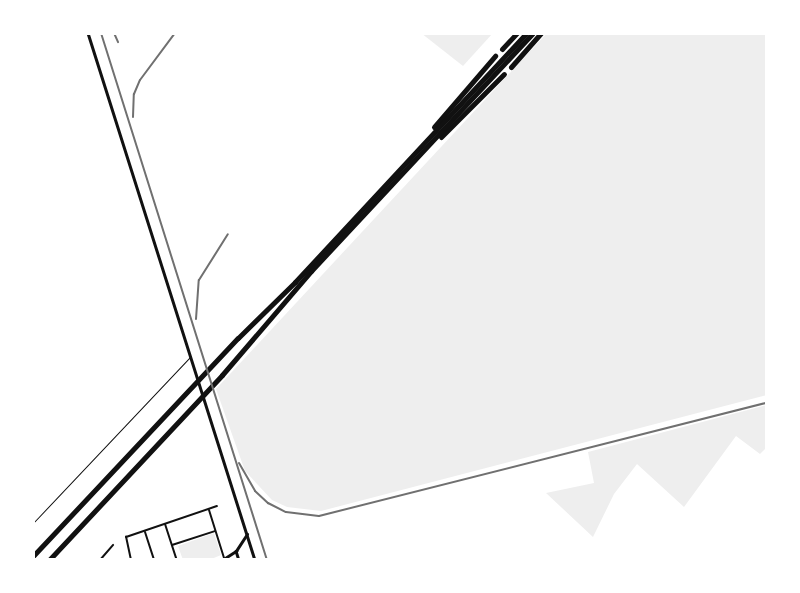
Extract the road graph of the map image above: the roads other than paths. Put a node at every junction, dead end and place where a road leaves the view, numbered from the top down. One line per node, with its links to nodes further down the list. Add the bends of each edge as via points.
1 (89, 33): 11 (street)
2 (517, 33): 6 (highway)
3 (526, 33): 10 (highway)
4 (533, 33): 10 (highway)
5 (541, 33): 8 (highway)
6 (502, 49)
7 (495, 56): 10 (highway)
8 (511, 67)
9 (504, 74): 10 (highway)
10 (426, 144): 12 (highway); 24 (highway)
11 (192, 356): 12 (street); 15 (lane)
12 (204, 398): 19 (street); 26 (highway)
13 (217, 506): 14 (street)
14 (209, 509): 16 (street); 17 (street)
15 (33, 523)
16 (165, 524): 18 (street); 21 (street)
17 (216, 530): 21 (street); 25 (street)
18 (145, 531): 29 (street, via 125,541); 30 (street)
19 (247, 534): 22 (street); 33 (street)
20 (113, 545): 23 (street)
21 (172, 545): 31 (street)
22 (236, 551): 25 (street); 32 (street)
23 (105, 554): 27 (street); 28 (street)
24 (33, 556)
25 (223, 559)
26 (49, 560)
27 (100, 560)
28 (107, 560)
29 (131, 560)
30 (154, 560)
31 (177, 560)
32 (239, 560)
33 (256, 560)

